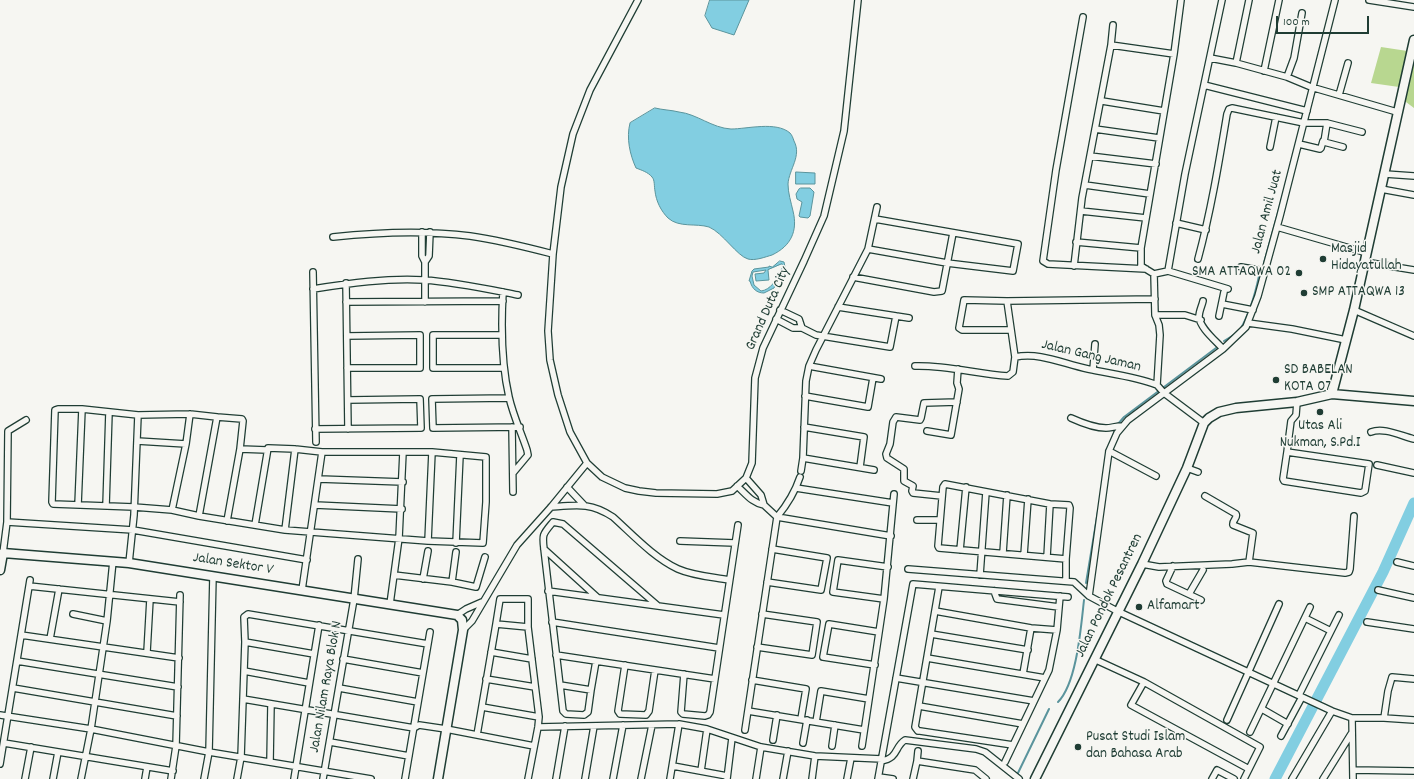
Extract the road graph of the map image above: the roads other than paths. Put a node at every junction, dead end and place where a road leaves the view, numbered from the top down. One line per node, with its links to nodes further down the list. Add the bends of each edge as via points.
1 (638, 0): 61 (street, via 590,90 573,134 561,187)
2 (858, 0): 88 (street, Grand Duta City, via 844,131 824,216)
3 (1182, 0): 15 (street)
4 (1222, 0): 16 (street)
5 (1249, 0): 17 (street)
6 (1279, 0): 19 (street)
7 (1335, 0): 22 (street, Jalan Amil Juat)
8 (1369, 0): 9 (street)
9 (1414, 7)
10 (1302, 13): 20 (street, via 1295,52)
11 (1083, 17): 66 (street, via 1042,258 1044,263)
12 (1113, 25): 14 (street)
13 (1414, 40): 27 (street)
14 (1111, 45): 15 (street); 24 (street)
15 (1174, 54): 26 (street)
16 (1210, 58): 17 (street); 21 (street)
17 (1236, 63): 19 (street)
18 (1348, 63): 23 (street)
19 (1264, 71): 20 (street)
20 (1287, 77): 22 (street)
21 (1204, 85): 25 (street); 50 (street)
22 (1311, 87): 23 (street); 25 (street, Jalan Amil Juat)
23 (1339, 95): 27 (street)
24 (1102, 100): 26 (street); 31 (street)
25 (1305, 110): 29 (street, Jalan Amil Juat)
26 (1164, 111): 33 (street)
27 (1398, 112): 40 (street)
28 (1276, 118): 29 (street); 36 (street); 52 (street, via 1232,108 1227,112)
29 (1302, 123): 30 (street); 35 (street, Jalan Amil Juat)
30 (1327, 123): 32 (street); 34 (street)
31 (1095, 129): 33 (street); 38 (street)
32 (1362, 132)
33 (1159, 138): 39 (street)
34 (1323, 141): 35 (street, via 1320,149); 37 (street)
35 (1299, 144): 51 (street, Jalan Amil Juat)
36 (1270, 147)
37 (1343, 147)
38 (1090, 156): 39 (street); 42 (street)
39 (1156, 164): 44 (street)
40 (1385, 174): 41 (street); 43 (street)
41 (1414, 176)
42 (1085, 185): 44 (street); 47 (street)
43 (1381, 189): 45 (street); 60 (street)
44 (1150, 194): 48 (street)
45 (1414, 195)
46 (877, 207): 49 (street)
47 (1081, 211): 48 (street); 57 (street)
48 (1146, 218): 58 (street)
49 (875, 219): 55 (street); 59 (street)
50 (1176, 223): 52 (street); 70 (street)
51 (1277, 227): 60 (street); 71 (street, Jalan Amil Juat)
52 (1206, 230): 62 (street)
53 (422, 232): 54 (street); 56 (street, via 373,232); 63 (street, via 422,256)
54 (430, 232): 61 (street, via 470,236); 63 (street, via 429,256)
55 (953, 233): 65 (street); 65 (street, via 1018,244 1013,271)
56 (333, 237)
57 (1076, 242): 58 (street); 66 (street)
58 (1141, 248): 68 (street, via 1140,262)
59 (868, 249): 65 (street); 74 (street)
60 (1367, 253): 64 (street)
61 (553, 254): 154 (street, via 548,331 550,360 570,432)
62 (1198, 259)
63 (425, 262): 75 (street)
64 (1365, 262): 69 (street); 90 (street)
65 (947, 263): 74 (street, via 942,291 934,292)
66 (1074, 266): 68 (street)
67 (1241, 267): 71 (street)
68 (1146, 269): 73 (street)
69 (1414, 270)
70 (1168, 271): 73 (street); 86 (street, via 1226,291)
71 (1265, 271): 89 (street, Jalan Amil Juat)
72 (313, 272): 77 (street)
73 (1154, 274): 80 (street)
74 (853, 277): 87 (street)
75 (424, 280): 76 (street); 78 (street); 85 (street)
76 (346, 284): 77 (street); 84 (street)
77 (313, 289): 136 (street)
78 (503, 292): 79 (street); 81 (street)
79 (518, 295)
80 (1155, 299): 82 (street); 91 (street)
81 (503, 301): 85 (street); 100 (street)
82 (1007, 301): 99 (street); 99 (street, via 964,300 959,328 970,331)
83 (1203, 301): 96 (street)
84 (346, 302): 85 (street); 101 (street)
85 (425, 302)
86 (1222, 304): 89 (street); 93 (street)
87 (838, 307): 92 (street); 102 (street)
88 (780, 310): 95 (street, Grand Duta City); 98 (street, via 799,319)
89 (1252, 310): 97 (street, Jalan Amil Juat)
90 (1354, 310): 103 (street); 104 (street)
91 (1155, 315): 96 (street, via 1185,315); 116 (street, via 1160,335)
92 (896, 316): 94 (street); 102 (street, via 890,347)
93 (1219, 316)
94 (909, 318)
95 (776, 319): 98 (street, via 793,328); 163 (street, Grand Duta City, via 763,348 755,378 752,463)
96 (1201, 320): 106 (street)
97 (1248, 323): 104 (street); 106 (street, Jalan Amil Juat, via 1243,331)
98 (802, 328): 102 (street)
99 (1011, 330): 107 (street)
100 (501, 335): 111 (street); 111 (street, via 433,335 433,368)
101 (347, 336): 110 (street); 110 (street, via 420,335 420,368)
102 (822, 336): 108 (street)
103 (1414, 336)
104 (1346, 340): 117 (street)
105 (1095, 344): 113 (street)
106 (1222, 349): 116 (street, Jalan Amil Juat)
107 (1015, 357): 112 (street, via 1010,376); 113 (street, Jalan Gang Jaman, via 1035,356)
108 (810, 366): 114 (street); 118 (street)
109 (915, 366): 112 (street)
110 (347, 368): 120 (street)
111 (504, 368): 119 (street)
112 (958, 370): 122 (street)
113 (1093, 370): 116 (street, Jalan Gang Jaman, via 1136,378)
114 (873, 378): 115 (street); 118 (street, via 868,408)
115 (882, 379)
116 (1160, 389): 131 (street, Jalan Gang Jaman); 133 (street, Jalan Amil Juat)
117 (1332, 394): 121 (street); 123 (street)
118 (806, 396): 132 (street)
119 (509, 398): 134 (street, via 432,399 432,428); 135 (street)
120 (348, 400): 137 (street); 137 (street, via 420,399 421,422 421,428)
121 (1414, 400)
122 (957, 402): 138 (street, via 951,436); 174 (street, via 924,402 920,420 896,417 886,454 889,461 904,469 904,480 913,486 913,493)
123 (1297, 402): 131 (street, via 1236,408 1220,412); 151 (street, via 1296,415 1291,421)
124 (82, 409): 125 (street); 179 (street); 179 (street, via 58,409 54,412 52,502)
125 (109, 412): 127 (street); 183 (street)
126 (190, 414): 127 (street); 128 (street); 143 (street)
127 (138, 415): 141 (street)
128 (217, 417): 144 (street, via 242,420); 188 (street)
129 (1071, 418): 133 (street, via 1088,425 1106,428)
130 (26, 420): 194 (street, via 8,431)
131 (1204, 423): 157 (street, Jalan Pondok Pesantren)
132 (804, 426): 153 (street); 156 (street, via 864,437)
133 (1122, 426): 147 (street, Jalan Amil Juat)
134 (512, 427): 135 (street); 159 (street)
135 (520, 427): 159 (street, via 528,455)
136 (316, 429): 137 (street); 142 (street)
137 (348, 429)
138 (927, 432)
139 (1371, 432): 140 (street, via 1379,430)
140 (1414, 439)
141 (137, 441): 143 (street); 186 (street)
142 (316, 442)
143 (186, 444): 187 (street)
144 (240, 449): 146 (street); 191 (street)
145 (295, 449): 146 (street, via 270,447); 148 (street); 198 (street)
146 (267, 450): 195 (street)
147 (1109, 451): 162 (street); 249 (street, Jalan Amil Juat)
148 (322, 452): 149 (street); 164 (street)
149 (403, 452): 150 (street); 165 (street)
150 (432, 452): 152 (street); 202 (street)
151 (1287, 452): 151 (street, via 1284,481 1361,493 1365,491 1369,464)
152 (460, 455): 204 (street); 204 (street, via 486,457 486,509 483,543)
153 (803, 458): 156 (street); 169 (street)
154 (587, 463): 166 (street, via 602,477 625,488 639,491 717,494 732,491); 167 (street)
155 (1377, 465): 161 (street)
156 (860, 467): 158 (street)
157 (1187, 468): 160 (street); 224 (street, Jalan Pondok Pesantren)
158 (874, 470)
159 (513, 472): 170 (street)
160 (1198, 472)
161 (1414, 474)
162 (1156, 476)
163 (746, 478): 166 (street); 182 (street, via 761,495)
164 (319, 479): 165 (street); 180 (street)
165 (402, 482): 185 (street)
166 (737, 486): 182 (street, via 757,504)
167 (567, 487): 181 (street); 184 (street)
168 (966, 487): 171 (street); 174 (street, via 945,484); 208 (street)
169 (796, 488): 177 (street); 190 (street)
170 (513, 492)
171 (986, 492): 173 (street); 211 (street)
172 (894, 494): 177 (street)
173 (1007, 495): 176 (street); 213 (street)
174 (942, 496): 193 (street)
175 (1205, 496): 221 (street, via 1236,514 1233,525 1253,533)
176 (1028, 499): 178 (street); 214 (street)
177 (893, 503): 200 (street)
178 (1050, 504): 216 (street); 217 (street, via 1070,506)
179 (78, 505): 183 (street)
180 (315, 505): 185 (street); 199 (street)
181 (584, 505): 184 (street); 235 (street, via 613,516 657,555 678,568)
182 (764, 505): 190 (street)
183 (106, 506): 186 (street)
184 (551, 507): 258 (street, via 517,545)
185 (402, 509): 201 (street)
186 (134, 510): 187 (street); 197 (street)
187 (172, 510): 188 (street)
188 (199, 516): 191 (street)
189 (1354, 516): 221 (street, via 1349,572)
190 (777, 517): 200 (street); 207 (street)
191 (227, 520): 195 (street)
192 (917, 520): 193 (street)
193 (940, 520): 208 (street, via 939,547)
194 (7, 522): 197 (street); 212 (street)
195 (255, 525): 198 (street)
196 (738, 525): 205 (street)
197 (133, 530): 219 (street); 223 (street)
198 (284, 530): 199 (street)
199 (310, 536): 201 (street); 219 (street)
200 (891, 536): 227 (street)
201 (400, 538): 202 (street); 231 (street)
202 (428, 541): 204 (street)
203 (680, 541): 205 (street)
204 (456, 543)
205 (735, 543): 235 (street)
206 (544, 549): 243 (street); 250 (street); 261 (street, via 542,537 553,522 563,524)
207 (772, 549): 238 (street); 238 (street, via 827,558 821,590)
208 (960, 550): 211 (street)
209 (428, 551): 234 (street)
210 (456, 552): 237 (street)
211 (982, 552): 213 (street); 232 (street)
212 (1, 553): 220 (street, Jalan Sektor V); 229 (street)
213 (1003, 553): 214 (street)
214 (1024, 555): 216 (street)
215 (484, 557): 237 (street, via 477,587)
216 (1047, 557): 217 (street)
217 (1066, 558): 236 (street)
218 (358, 559): 252 (street, Jalan Nilam Raya Blok N)
219 (307, 560): 241 (street)
220 (113, 561): 223 (street, Jalan Sektor V); 245 (street)
221 (1249, 562): 225 (street)
222 (1397, 562): 226 (street)
223 (129, 563): 233 (street, Jalan Sektor V)
224 (1142, 564): 225 (street, via 1155,567); 264 (street, Jalan Pondok Pesantren)
225 (1173, 566): 246 (street, via 1167,584)
226 (1414, 566)
227 (888, 567): 255 (street); 255 (street, via 838,560 833,592)
228 (908, 569): 232 (street)
229 (0, 570)
230 (1203, 570): 246 (street)
231 (394, 575): 234 (street); 259 (street)
232 (980, 575): 236 (street)
233 (212, 576): 241 (street, Jalan Sektor V); 390 (street)
234 (423, 578): 237 (street)
235 (729, 580): 270 (street)
236 (1066, 581): 249 (street, via 1077,584)
237 (452, 582)
238 (768, 582): 267 (street)
239 (939, 587): 244 (street); 265 (street); 315 (street, via 915,584 912,586)
240 (59, 589): 245 (street); 287 (street, via 30,583); 288 (street)
241 (302, 590): 252 (street, Jalan Sektor V)
242 (1378, 590): 253 (street)
243 (548, 591): 250 (street); 273 (street)
244 (994, 592): 248 (street); 262 (street, via 997,598)
245 (109, 594): 254 (street); 272 (street)
246 (1189, 594): 256 (street)
247 (180, 595): 257 (street)
248 (1060, 596): 251 (street); 262 (street)
249 (1089, 596): 264 (street)
250 (598, 597): 261 (street)
251 (1068, 597)
252 (354, 598): 259 (street, Jalan Sektor V); 280 (street, Jalan Nilam Raya Blok N)
253 (1414, 598)
254 (150, 599): 257 (street); 295 (street)
255 (884, 599): 285 (street)
256 (1201, 600)
257 (180, 602): 299 (street)
258 (482, 602): 268 (street); 281 (street, via 472,621)
259 (390, 604): 268 (street, Jalan Sektor V)
260 (1279, 604): 310 (street)
261 (657, 605): 270 (street)
262 (1059, 607): 282 (street)
263 (1310, 607): 271 (street)
264 (1118, 611): 302 (street, Jalan Pondok Pesantren); 310 (street)
265 (935, 612): 278 (street); 286 (street)
266 (73, 614): 272 (street)
267 (762, 614): 292 (street); 292 (street, via 818,622 812,655)
268 (457, 615): 281 (street, via 462,620)
269 (1339, 615): 283 (street)
270 (724, 616): 293 (street)
271 (1305, 618): 283 (street); 324 (street)
272 (107, 621): 291 (street)
273 (552, 622): 293 (street); 298 (street)
274 (1367, 622): 279 (street)
275 (496, 624): 277 (street); 277 (street, via 500,599 528,599); 296 (street)
276 (319, 625): 280 (street); 289 (street, via 246,614); 297 (street)
277 (528, 627): 301 (street)
278 (1031, 628): 282 (street); 294 (street)
279 (1414, 629)
280 (348, 630): 290 (street); 303 (street, Jalan Nilam Raya Blok N)
281 (463, 630): 367 (street)
282 (1057, 630): 316 (street, via 1051,665)
283 (1331, 631): 331 (street)
284 (430, 632): 290 (street)
285 (879, 632): 307 (street); 307 (street, via 829,624 823,657)
286 (931, 634): 294 (street); 300 (street)
287 (21, 635): 288 (street); 304 (street)
288 (50, 639): 291 (street)
289 (245, 642): 297 (street); 309 (street)
290 (428, 644): 311 (street)
291 (102, 647): 295 (street); 312 (street)
292 (757, 647): 320 (street)
293 (719, 648): 318 (street)
294 (1028, 650): 314 (street)
295 (147, 652): 299 (street)
296 (491, 652): 301 (street); 317 (street)
297 (314, 654): 322 (street)
298 (556, 655): 305 (street); 325 (street)
299 (178, 658): 326 (street)
300 (927, 658): 314 (street); 323 (street)
301 (532, 659): 327 (street)
302 (1094, 659): 321 (street); 438 (street, Jalan Pondok Pesantren)
303 (344, 660): 311 (street); 329 (street, Jalan Nilam Raya Blok N)
304 (17, 661): 312 (street); 328 (street)
305 (596, 661): 306 (street); 330 (street)
306 (625, 665): 308 (street); 308 (street, via 618,711 620,714 646,714 649,711)
307 (875, 665): 333 (street)
308 (655, 670): 313 (street)
309 (244, 671): 322 (street); 332 (street)
310 (1249, 672): 324 (street); 353 (street)
311 (423, 673): 336 (street)
312 (98, 674): 326 (street); 334 (street)
313 (684, 674): 318 (street); 318 (street, via 680,710 683,714 708,715)
314 (1023, 674): 316 (street)
315 (896, 678): 323 (street); 396 (street)
316 (1045, 678): 335 (street)
317 (486, 679): 327 (street); 339 (street)
318 (715, 679)
319 (1414, 679): 351 (street, via 1392,677)
320 (752, 680): 342 (street); 352 (street, via 806,689)
321 (1144, 682): 404 (street, via 1260,747); 404 (street, via 1131,705)
322 (309, 683): 340 (street)
323 (923, 683): 335 (street); 338 (street)
324 (1274, 684): 331 (street); 341 (street)
325 (560, 685): 330 (street); 330 (street, via 563,711 566,714 588,712)
326 (178, 687): 347 (street)
327 (535, 687): 349 (street)
328 (13, 688): 334 (street); 348 (street)
329 (339, 688): 336 (street); 345 (street, Jalan Nilam Raya Blok N)
330 (591, 690)
331 (1300, 696): 343 (street); 358 (street)
332 (243, 699): 337 (street); 394 (street)
333 (869, 699): 355 (street, via 821,691); 370 (street)
334 (95, 701): 347 (street); 366 (street)
335 (1034, 701): 357 (street)
336 (418, 702): 365 (street)
337 (272, 704): 340 (street); 398 (street)
338 (919, 706): 357 (street); 380 (street, via 915,725 918,730)
339 (482, 707): 349 (street); 373 (street)
340 (304, 710): 345 (street); 402 (street)
341 (1262, 710): 358 (street); 371 (street)
342 (748, 711): 346 (street); 369 (street)
343 (1332, 711): 350 (street); 442 (street)
344 (0, 715): 348 (street)
345 (334, 715): 365 (street); 378 (street, Jalan Nilam Raya Blok N)
346 (777, 715): 352 (street); 376 (street)
347 (177, 716): 381 (street)
348 (8, 717): 366 (street); 377 (street)
349 (539, 718): 361 (street)
350 (1352, 718): 351 (street); 372 (street)
351 (1384, 718): 354 (street)
352 (804, 720): 355 (street); 379 (street)
353 (1227, 720)
354 (1414, 720)
355 (816, 722): 360 (street)
356 (679, 724): 359 (street); 368 (street); 403 (street)
357 (1023, 724): 380 (street)
358 (1288, 724): 374 (street)
359 (652, 725): 364 (street); 428 (street)
360 (835, 725): 370 (street); 383 (street)
361 (538, 726): 362 (street); 382 (street)
362 (565, 726): 363 (street); 425 (street)
363 (594, 726): 364 (street); 426 (street)
364 (622, 726): 427 (street)
365 (414, 728): 367 (street, via 419,725); 391 (street)
366 (91, 729): 381 (street); 393 (street)
367 (446, 729): 373 (street); 423 (street)
368 (708, 729): 375 (street); 408 (street)
369 (745, 730)
370 (864, 730): 384 (street)
371 (1250, 732)
372 (1351, 734): 405 (street); 443 (street)
373 (477, 735): 382 (street)
374 (1281, 736)
375 (732, 738): 386 (street); 410 (street)
376 (773, 740)
377 (4, 742): 385 (street); 400 (street)
378 (330, 742): 391 (street); 407 (street, Jalan Nilam Raya Blok N)
379 (803, 743)
380 (1013, 745): 399 (street)
381 (176, 746): 390 (street); 406 (street)
382 (534, 746): 424 (street)
383 (832, 746)
384 (862, 746)
385 (32, 747): 389 (street); 412 (street)
386 (761, 747): 387 (street); 430 (street)
387 (788, 751): 392 (street); 431 (street)
388 (918, 751): 397 (street)
389 (58, 752): 393 (street); 413 (street)
390 (209, 752): 394 (street); 417 (street)
391 (409, 756): 422 (street)
392 (815, 756): 395 (street); 432 (street)
393 (85, 757): 401 (street); 414 (street)
394 (241, 757): 398 (street); 418 (street)
395 (851, 758): 396 (street); 433 (street)
396 (882, 760): 411 (street); 437 (street, via 888,760 895,755 901,743 906,740 976,749 985,752)
397 (917, 761): 435 (street); 436 (street, via 975,770)
398 (270, 762): 402 (street)
399 (1005, 762)
400 (0, 764)
401 (147, 766): 406 (street); 415 (street)
402 (297, 766): 407 (street); 419 (street)
403 (673, 766): 408 (street); 429 (street)
404 (1249, 769): 441 (street)
405 (1353, 770): 409 (street); 444 (street)
406 (173, 771): 416 (street)
407 (325, 771): 420 (street, Jalan Nilam Raya Blok N); 421 (street)
408 (701, 771): 410 (street)
409 (1414, 771)
410 (727, 777)
411 (878, 778): 434 (street)
412 (25, 779)
413 (53, 779)
414 (81, 779)
415 (145, 779)
416 (172, 779)
417 (204, 779)
418 (237, 779)
419 (294, 779)
420 (323, 779)
421 (371, 779)
422 (405, 779)
423 (438, 779)
424 (528, 779)
425 (556, 779)
426 (585, 779)
427 (613, 779)
428 (641, 779)
429 (670, 779)
430 (756, 779)
431 (783, 779)
432 (812, 779)
433 (847, 779)
434 (893, 779)
435 (913, 779)
436 (986, 779)
437 (1019, 779)
438 (1035, 779)
439 (1212, 779): 440 (street, via 1217,770)
440 (1234, 779)
441 (1244, 779)
442 (1292, 779)
443 (1323, 779)
444 (1353, 779)

